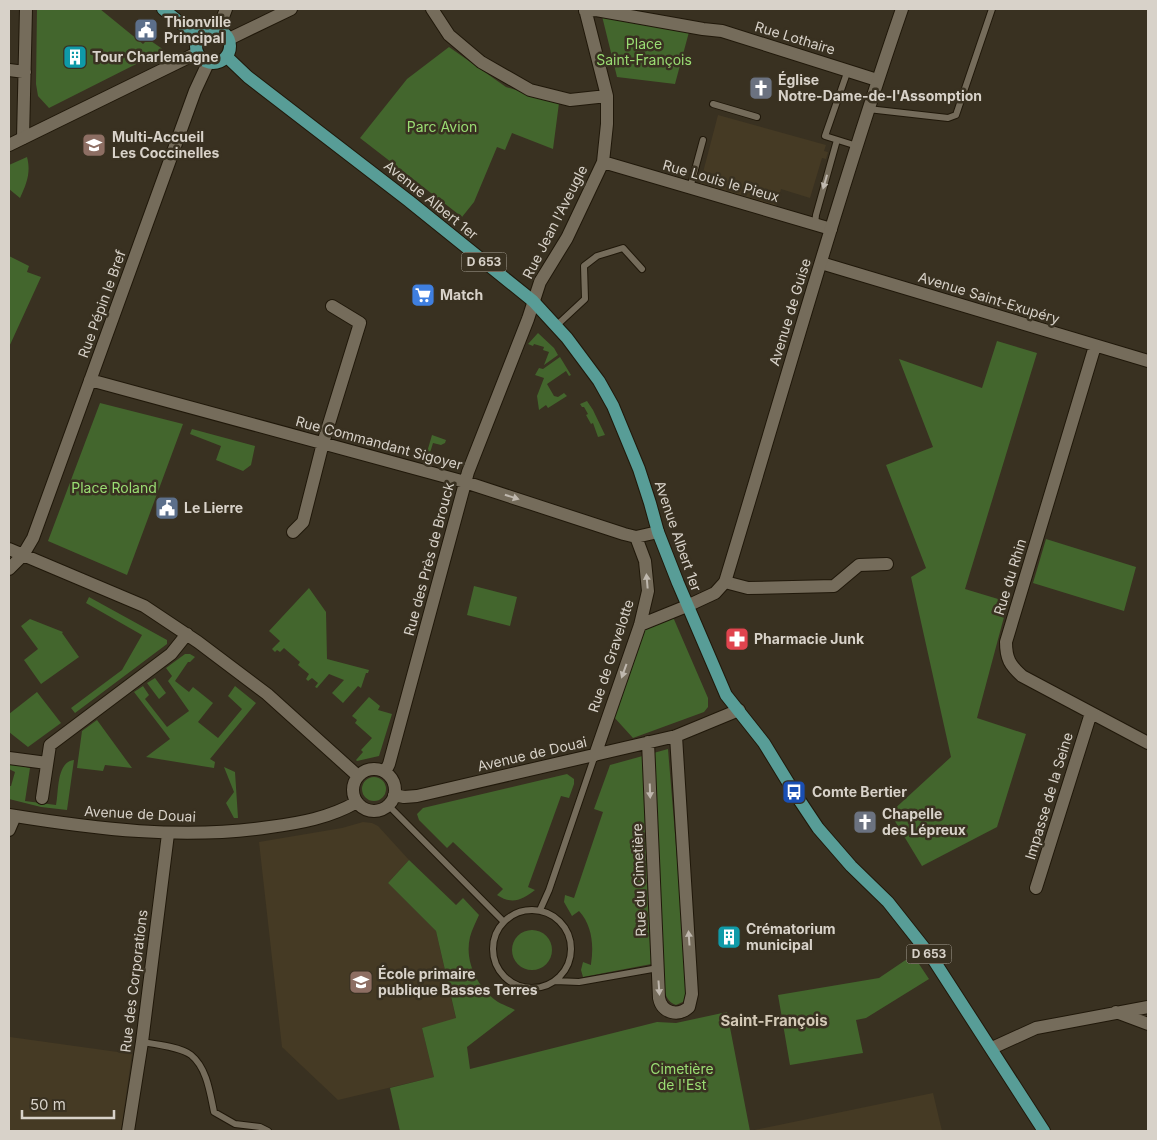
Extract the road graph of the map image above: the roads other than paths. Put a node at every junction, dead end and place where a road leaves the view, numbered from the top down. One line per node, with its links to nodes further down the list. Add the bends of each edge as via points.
1 (26, 9): 17 (street)
2 (163, 9): 10 (main road)
3 (226, 9): 9 (street)
4 (290, 9): 11 (street)
5 (432, 9): 19 (street, via 449,35 481,62 530,90 570,100)
6 (902, 9): 18 (street, Avenue de Guise)
7 (992, 9): 21 (lane, via 956,115 948,118)
8 (585, 10): 16 (street, Rue Lothaire, via 722,31); 19 (street, Rue Jean l'Aveugle)
9 (218, 30): 10 (main road, via 207,30); 11 (main road)
10 (198, 37): 12 (main road)
11 (229, 39): 13 (main road)
12 (197, 53): 14 (main road); 23 (street)
13 (227, 57): 14 (main road); 34 (main road, Avenue Albert 1er / D 653, via 248,77)
14 (208, 63): 39 (street, Rue Pépin le Bref)
15 (9, 70): 17 (street)
16 (848, 70): 18 (street, Rue Lothaire); 25 (lane, via 826,136)
17 (25, 72): 23 (street)
18 (878, 80): 21 (street, Avenue de Guise)
19 (607, 96): 28 (street, Rue Jean l'Aveugle)
20 (713, 104): 22 (lane)
21 (868, 109): 27 (street, Avenue de Guise)
22 (757, 117)
23 (23, 138): 26 (street)
24 (703, 140): 29 (lane)
25 (837, 140): 27 (lane); 30 (lane, one-way to 30)
26 (9, 145)
27 (857, 146): 31 (street, Avenue de Guise)
28 (602, 162): 29 (street, Rue Louis le Pieux); 34 (street, Rue Jean l'Aveugle)
29 (690, 188): 30 (street, Rue Louis le Pieux)
30 (815, 224): 31 (street, Rue Louis le Pieux)
31 (831, 229): 32 (street, Avenue de Guise)
32 (821, 263): 37 (street, Avenue Saint-Exupéry); 49 (street, Avenue de Guise)
33 (642, 269): 36 (lane, via 623,248 597,256 584,266 585,299)
34 (533, 301): 36 (main road, Avenue Albert 1er / D 653); 41 (street, Rue des Près de Brouck)
35 (332, 306): 40 (street, via 360,324)
36 (556, 326): 43 (main road, Avenue Albert 1er / D 653, via 568,338 612,406 642,477)
37 (1095, 346): 38 (street, Avenue Saint-Exupéry); 54 (street, Rue du Rhin, via 1006,642 1006,655 1022,676)
38 (1148, 360)
39 (90, 380): 40 (street, Rue Commandant Sigoyer); 46 (street, Rue Pépin le Bref, via 45,508)
40 (323, 443): 41 (street, Rue Commandant Sigoyer); 42 (street, via 303,522)
41 (465, 482): 44 (street, Rue Commandant Sigoyer, one-way to 44); 61 (street, Rue des Près de Brouck)
42 (293, 532)
43 (658, 532): 44 (street, Rue Commandant Sigoyer); 50 (main road, Avenue Albert 1er / D 653)
44 (636, 537): 51 (street, Rue de Gravelotte, one-way to 44, via 648,591 645,561)
45 (9, 549): 46 (street)
46 (23, 555): 48 (street, Rue Pépin le Bref); 52 (street, via 144,606)
47 (886, 564): 49 (street, via 859,565 834,586 748,588)
48 (9, 569)
49 (725, 582): 50 (street, via 715,593)
50 (687, 606): 51 (street); 53 (main road, D 653, via 726,695)
51 (640, 625): 58 (street, Rue de Gravelotte, one-way to 58)
52 (187, 634): 60 (street, via 171,654 50,744); 62 (street, via 267,694)
53 (739, 710): 55 (street, Avenue de Douai); 78 (main road, D 653, via 817,826 915,936)
54 (1091, 713): 57 (street, Rue du Rhin); 69 (street, Impasse de la Seine)
55 (676, 736): 56 (street, Avenue de Douai); 72 (street, Rue du Cimetière, one-way to 55, via 660,1002 671,1012 684,1011 691,1004 692,994)
56 (648, 742): 58 (street, Avenue de Douai); 72 (street, Rue du Cimetière, one-way to 72)
57 (1148, 743)
58 (595, 755): 64 (street, Avenue de Douai); 70 (lane)
59 (9, 758): 60 (street)
60 (47, 763): 63 (street)
61 (385, 772): 62 (street, via 374,768); 64 (street, via 394,782)
62 (358, 776): 65 (street, via 352,789)
63 (42, 798)
64 (391, 800): 65 (street, via 383,809 372,811); 71 (lane)
65 (357, 802): 68 (street, Avenue de Douai, via 334,814 305,822 231,832)
66 (12, 816): 67 (street); 68 (street, Avenue de Douai)
67 (9, 830)
68 (168, 834): 77 (street, Rue des Corporations)
69 (1036, 888)
70 (540, 910): 71 (lane, via 514,914); 73 (lane, via 562,923 572,947 570,960)
71 (504, 922): 73 (lane, via 493,945 494,958 503,974 518,986 531,988)
72 (658, 968): 73 (lane, via 580,982)
73 (555, 980)
74 (1148, 1006): 75 (street)
75 (1116, 1012): 76 (street); 78 (street, via 1036,1028)
76 (1148, 1024)
77 (142, 1042): 79 (street, Rue des Corporations); 80 (lane, via 190,1054 202,1070 214,1112 235,1124)
78 (992, 1048): 81 (main road, D 653)
79 (128, 1131)
80 (268, 1131)
81 (1044, 1131)

